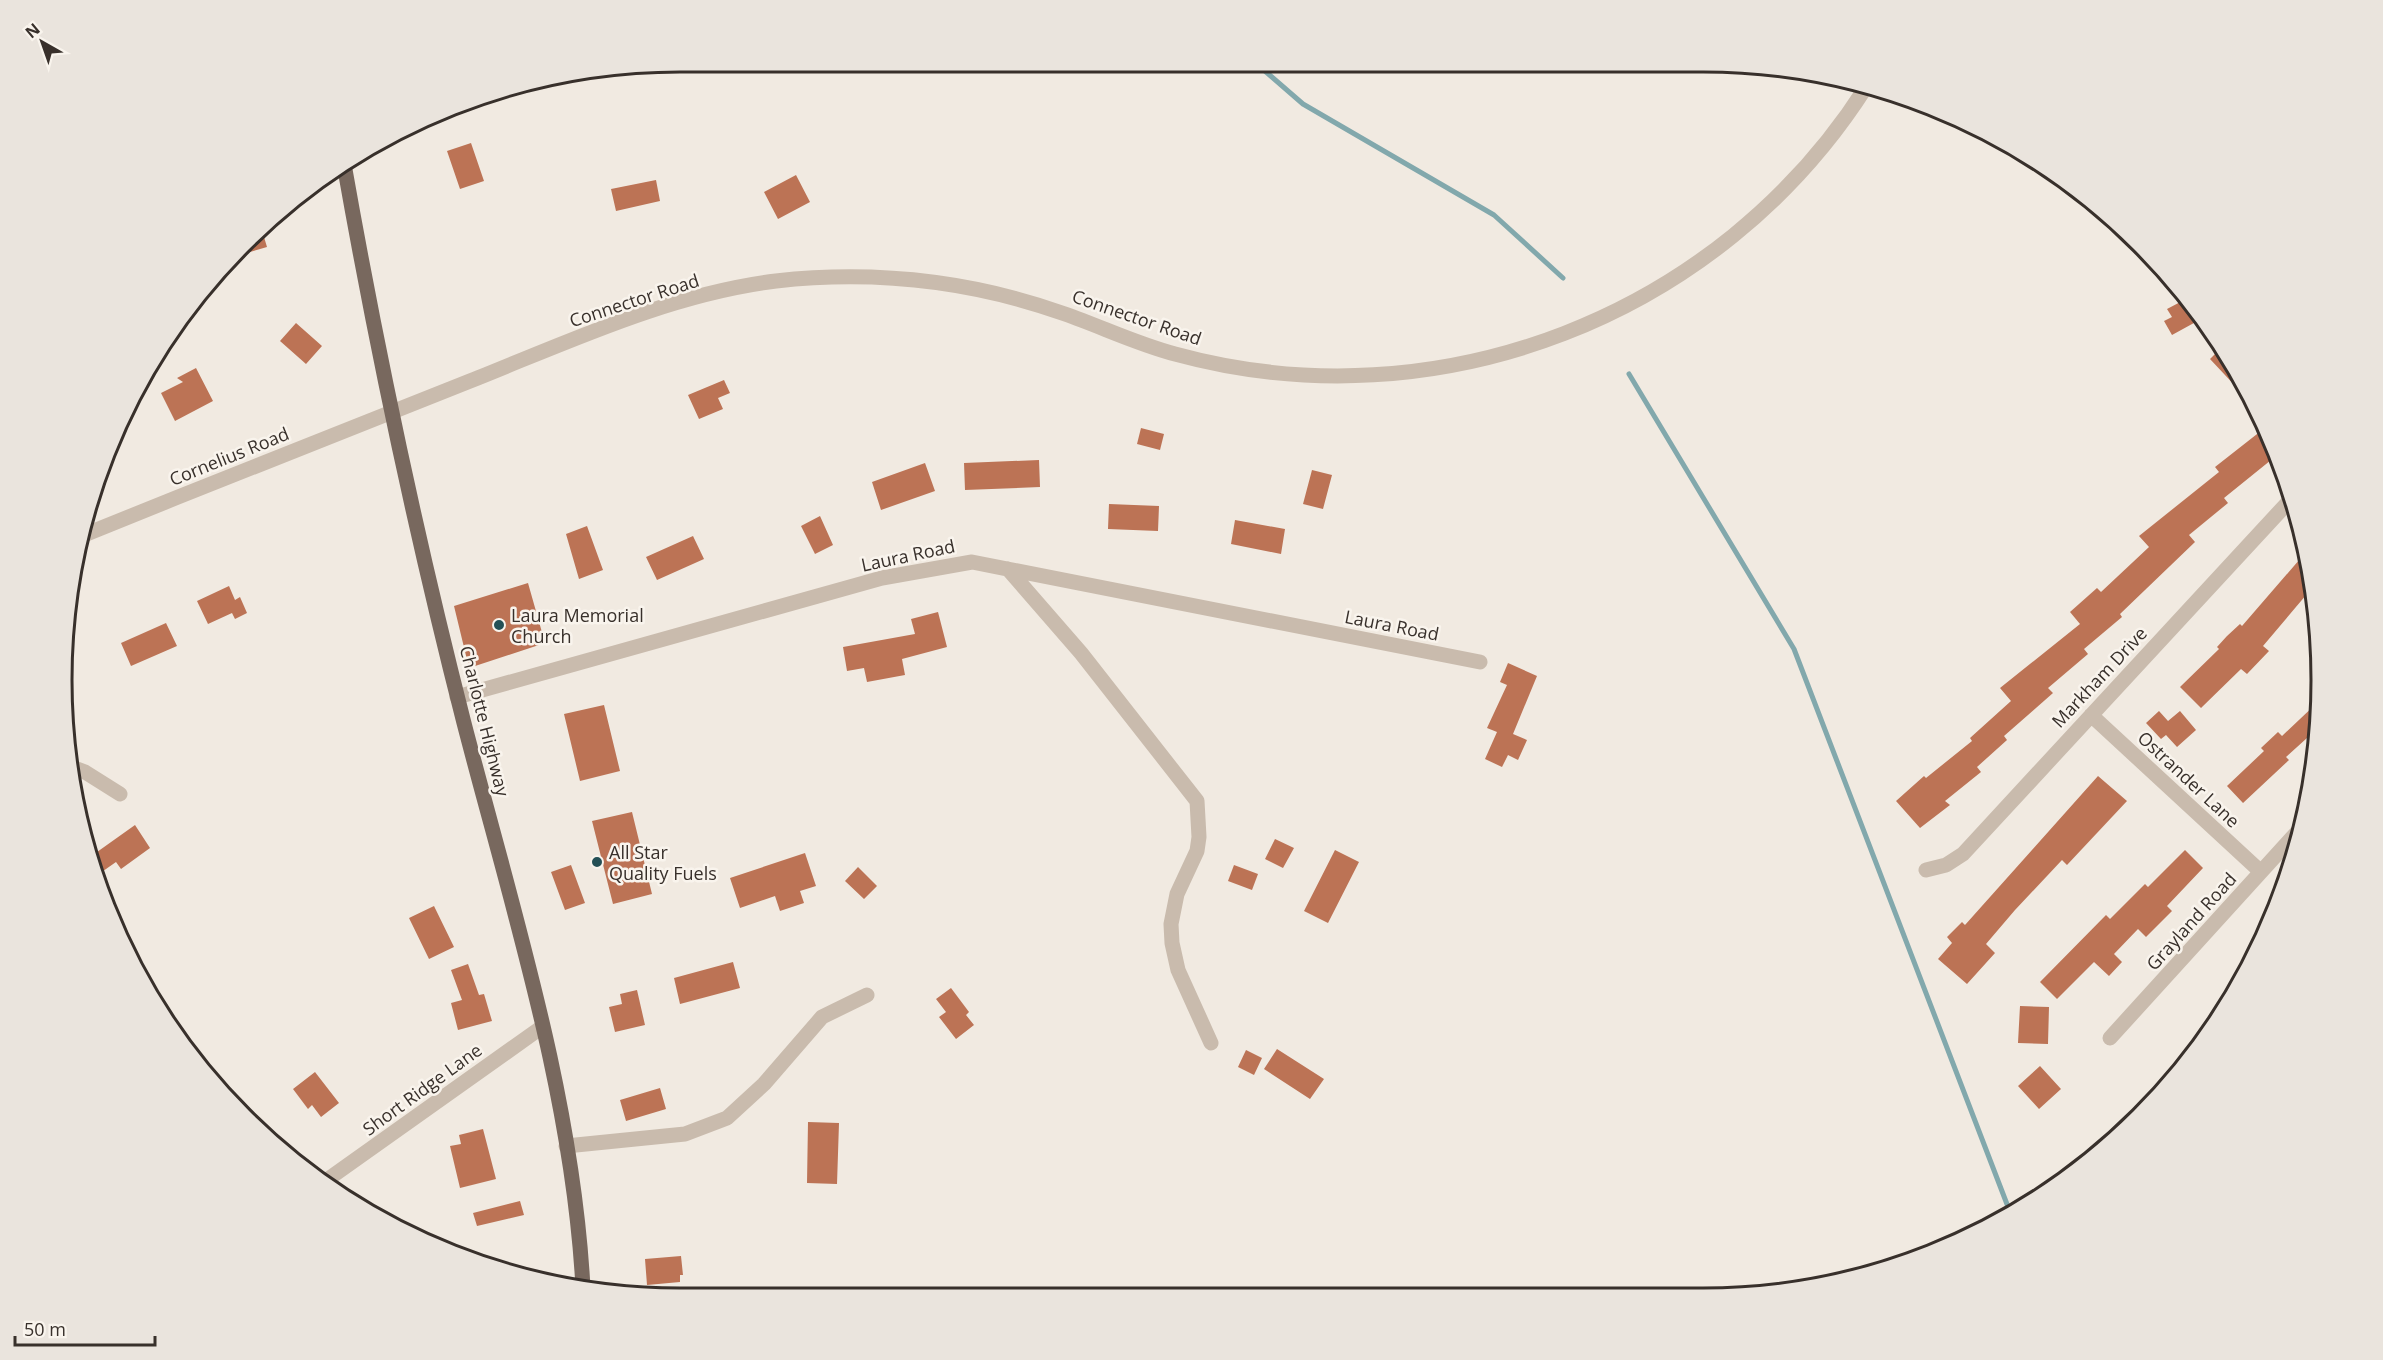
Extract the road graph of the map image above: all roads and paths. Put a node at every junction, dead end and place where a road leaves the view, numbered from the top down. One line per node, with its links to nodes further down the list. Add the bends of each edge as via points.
1 (1861, 93): 3 (street, Connector Road, via 1825,144 1754,221 1677,278 1584,327 1478,361 1370,375 1305,375 1232,367 1173,354 1067,314 971,287 924,279 812,278 727,290 643,315)
2 (346, 172): 3 (main road, Charlotte Highway)
3 (393, 412): 5 (street, Cornelius Road); 8 (main road, Charlotte Highway)
4 (2285, 506): 9 (street, Markham Drive)
5 (91, 532)
6 (1008, 569): 7 (street, Laura Road); 8 (street, Laura Road, via 972,562 882,578); 18 (street, via 1073,644 1197,801 1197,851 1178,894 1171,924 1172,943 1178,970)
7 (1480, 662)
8 (458, 697): 16 (main road, Charlotte Highway)
9 (2091, 715): 13 (street, Markham Drive, via 1962,854 1946,866); 14 (street, Ostrander Lane)
10 (79, 770): 11 (street)
11 (120, 794)
12 (2289, 841): 14 (street, Grayland Road)
13 (1926, 870)
14 (2261, 872): 17 (street, Grayland Road)
15 (867, 995): 19 (street, via 822,1017 764,1084 727,1118 685,1134)
16 (542, 1027): 19 (main road, Charlotte Highway, via 555,1076); 20 (street, Short Ridge Lane)
17 (2110, 1038)
18 (1211, 1043)
19 (566, 1146): 21 (main road, Charlotte Highway)
20 (331, 1177)
21 (582, 1280)

